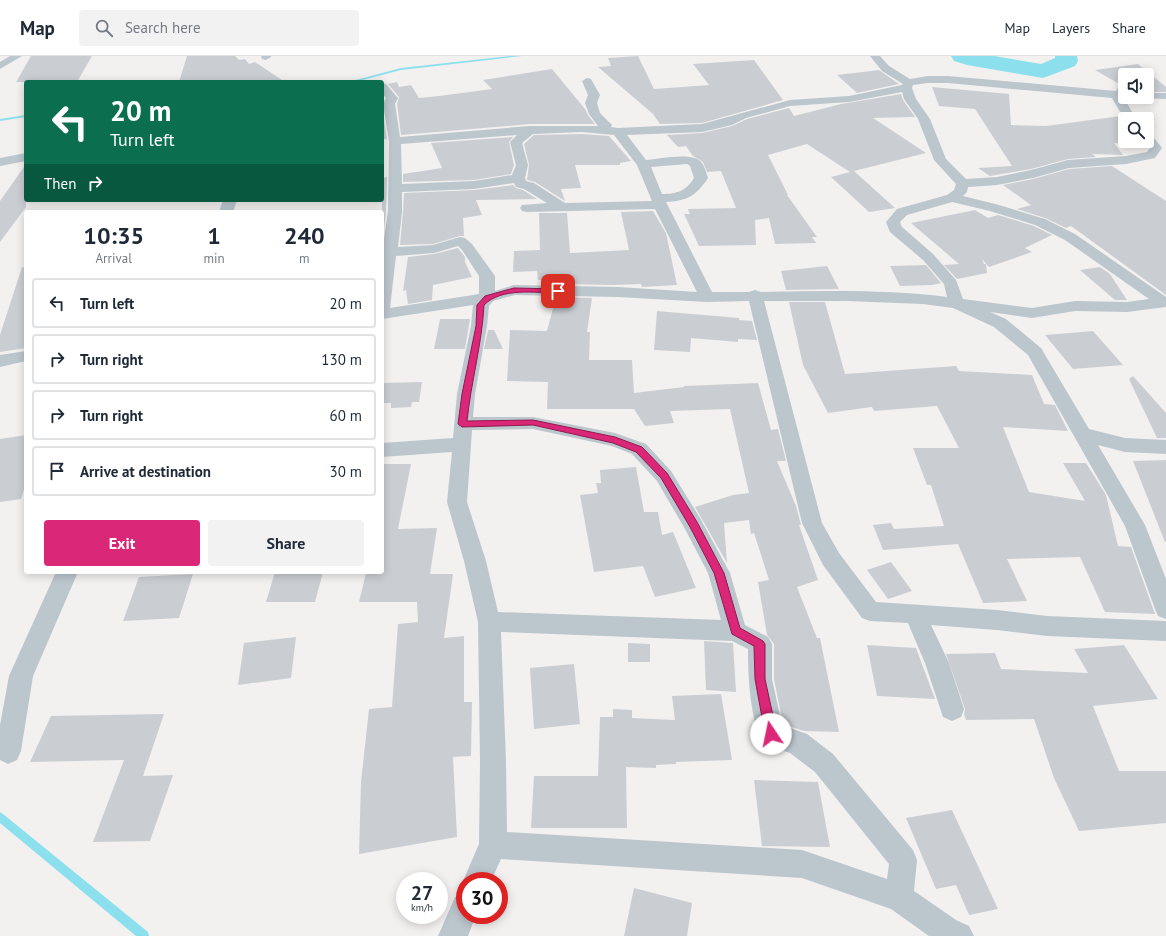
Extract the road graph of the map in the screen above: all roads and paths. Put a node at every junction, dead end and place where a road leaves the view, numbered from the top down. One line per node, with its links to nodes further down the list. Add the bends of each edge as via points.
1 (17, 56): 3 (street)
2 (875, 56): 6 (street, via 888,72)
3 (0, 66)
4 (587, 80): 12 (street, via 594,95 591,103 595,114 606,125)
5 (1114, 82): 7 (street)
6 (907, 86): 9 (street, via 920,79 942,79); 14 (street, via 848,99 790,103 702,128); 21 (street, via 910,99 924,119 940,160)
7 (1118, 86)
8 (384, 88): 15 (street, via 392,98 389,104)
9 (1118, 95)
10 (1154, 96): 11 (street)
11 (1166, 96)
12 (602, 128): 13 (street); 14 (street)
13 (530, 130): 15 (street); 20 (street, via 516,142 522,165)
14 (618, 132): 19 (street)
15 (395, 140): 22 (street)
16 (1154, 146): 21 (street, via 1156,148 1151,155 1126,160 1068,164 997,181)
17 (24, 158): 18 (street)
18 (0, 162)
19 (642, 164): 24 (street); 24 (street, via 689,160 696,164 701,178 694,189 688,194)
20 (518, 178): 22 (street, via 480,184); 25 (street, via 521,184 529,186)
21 (963, 183): 23 (street, via 960,192)
22 (395, 188): 27 (street)
23 (952, 198): 33 (street, via 1040,222 1070,237); 34 (street, via 902,212 893,222 895,229 928,257 951,283)
24 (658, 202): 25 (street); 31 (street)
25 (562, 207): 26 (street)
26 (527, 208)
27 (388, 223): 28 (street)
28 (389, 252): 29 (street); 32 (street, via 434,249 460,241 487,276)
29 (384, 293)
30 (755, 296): 31 (street); 34 (street, via 916,299); 44 (street, via 812,523 831,559 870,611)
31 (707, 297): 32 (street, via 514,290)
32 (487, 298): 35 (street); 38 (street, via 480,305)
33 (1164, 302): 34 (street, via 1127,307 1075,306 1032,312)
34 (956, 303): 39 (street, via 1000,323 1034,352)
35 (384, 314)
36 (24, 356): 37 (street)
37 (0, 362)
38 (462, 434): 41 (street); 45 (street, via 457,502 475,561); 46 (street, via 533,422 615,440 639,449 664,476 701,538 719,573)
39 (1082, 434): 40 (street, via 1125,445); 43 (street, via 1135,525)
40 (1166, 447)
41 (384, 450)
42 (66, 574): 49 (street, via 21,676)
43 (1166, 609)
44 (914, 614): 47 (street, via 1047,626); 48 (street, via 937,662)
45 (489, 622): 46 (street); 50 (street)
46 (735, 631): 52 (street, via 760,644 760,679 771,734 798,743 824,763 903,860)
47 (1166, 631)
48 (952, 709)
49 (8, 751)
50 (493, 845): 51 (street); 52 (street, via 802,864)
51 (481, 872)
52 (899, 898): 55 (street)
53 (458, 924): 54 (street)
54 (453, 936)
55 (959, 936)

